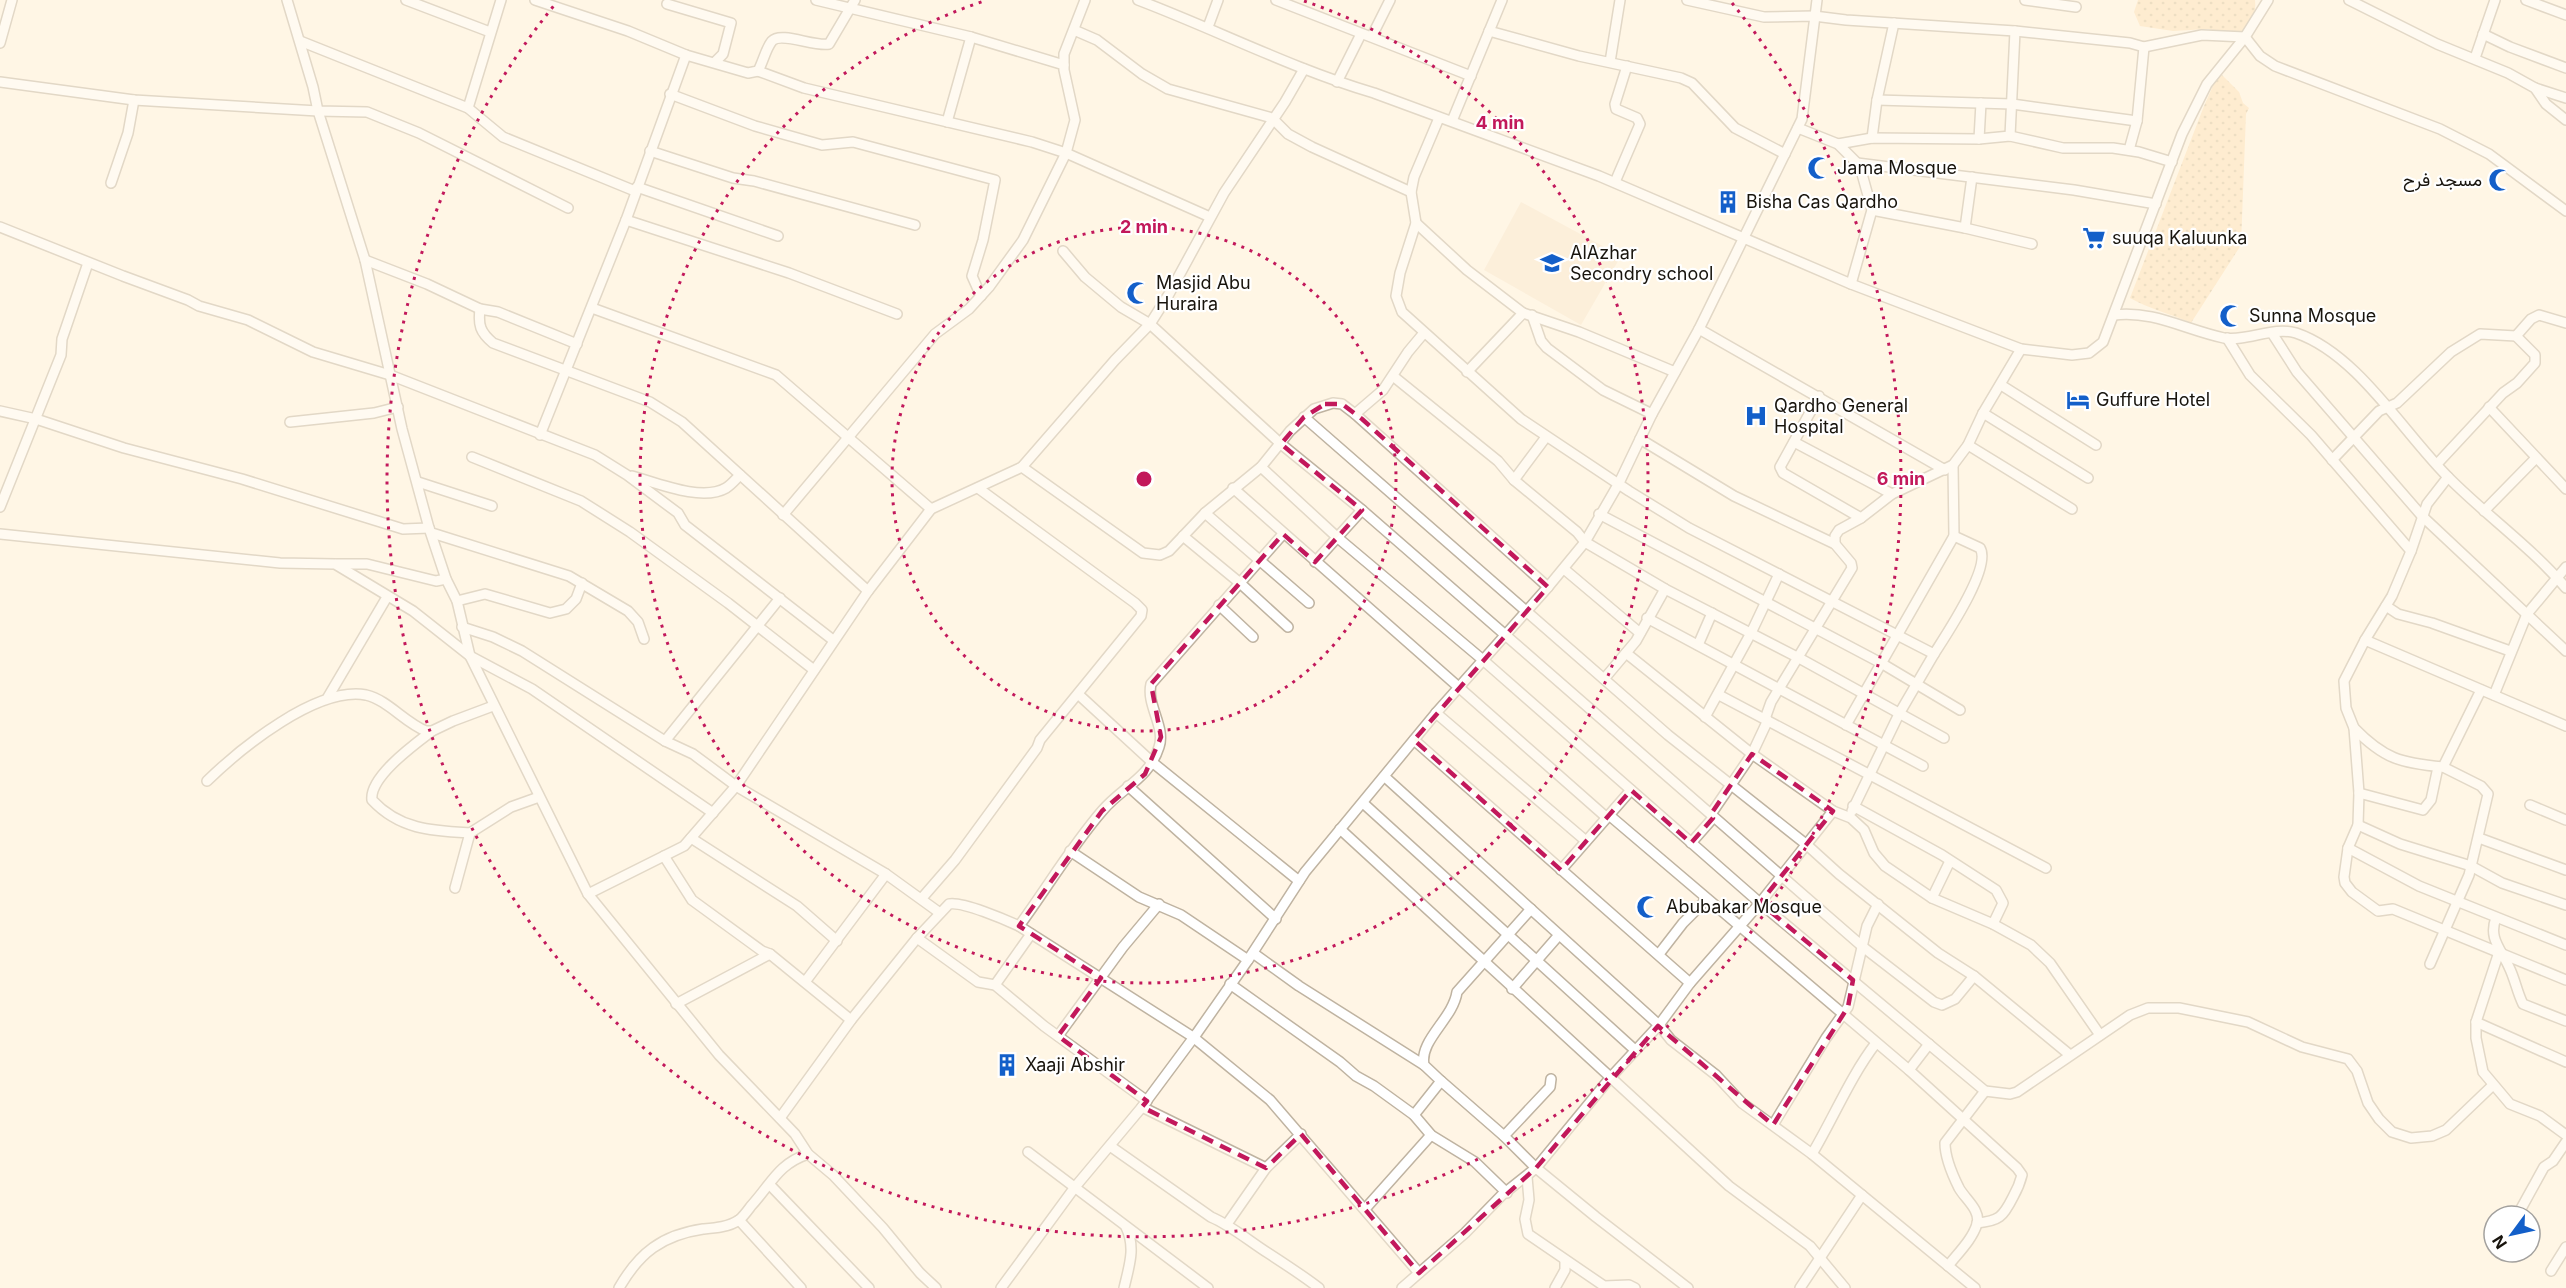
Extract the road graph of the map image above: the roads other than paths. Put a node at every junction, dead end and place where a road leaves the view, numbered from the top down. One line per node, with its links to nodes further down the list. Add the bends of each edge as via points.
1 (12, 0): 38 (street)
2 (287, 0): 37 (street)
3 (406, 0): 31 (street)
4 (501, 0): 31 (street)
5 (536, 0): 40 (street)
6 (816, 0): 22 (street)
7 (1085, 0): 28 (street)
8 (1138, 0): 27 (street)
9 (1218, 0): 27 (street)
10 (1276, 0): 32 (street)
11 (1390, 0): 34 (street)
12 (1502, 0): 29 (street)
13 (1620, 0): 43 (street)
14 (1687, 0): 25 (street, via 1764,17)
15 (1816, 0): 25 (street)
16 (2025, 0): 23 (street)
17 (2349, 0): 41 (street, via 2437,44)
18 (2495, 0): 33 (street)
19 (2526, 0): 24 (street)
20 (2266, 2): 36 (street)
21 (667, 4): 42 (street, via 731,23 723,54)
22 (853, 4): 35 (street); 48 (street, via 829,44 776,38)
23 (2076, 7)
24 (2566, 15)
25 (1814, 16): 26 (street); 67 (street, via 1806,100)
26 (1893, 23): 30 (street); 56 (street)
27 (1208, 27): 47 (street)
28 (1074, 30): 44 (street, via 1064,54); 61 (street, via 1105,45 1168,89)
29 (1490, 31): 43 (street); 49 (street)
30 (2015, 31): 39 (street); 58 (street)
31 (490, 32): 59 (street)
32 (1361, 34): 34 (street); 51 (street)
33 (2483, 34): 41 (street); 46 (street)
34 (1372, 36): 49 (street)
35 (971, 37): 44 (street); 66 (street)
36 (2245, 38): 39 (street, via 2202,35); 76 (street, via 2207,84); 86 (street, via 2260,56 2276,66 2440,129 2489,154)
37 (300, 41): 59 (street); 60 (street)
38 (0, 43)
39 (2144, 47): 65 (street)
40 (686, 55): 42 (street); 53 (street)
41 (2475, 58): 52 (street)
42 (715, 62): 48 (street, via 748,74)
43 (1610, 62): 45 (street)
44 (1064, 65): 74 (street, via 1075,120)
45 (1627, 66): 75 (street, via 1692,83 1735,128); 79 (street, via 1616,109 1637,118 1640,124)
46 (2566, 68)
47 (1304, 69): 51 (street); 61 (street)
48 (758, 71): 66 (street, via 804,88)
49 (1471, 76): 64 (street)
50 (0, 82): 55 (street)
51 (1337, 82): 62 (street)
52 (2535, 88): 54 (street); 63 (street, via 2546,104)
53 (670, 94): 73 (street); 100 (street, via 755,126 822,145 853,142 995,180 972,276)
54 (2566, 98)
55 (134, 100): 60 (street); 80 (street, via 128,133)
56 (1877, 100): 57 (street); 69 (street)
57 (1981, 103): 58 (street); 70 (street)
58 (2012, 104): 65 (street); 68 (street)
59 (468, 108): 81 (street, via 503,137)
60 (318, 111): 84 (street, via 367,112 419,133); 97 (street)
61 (1272, 118): 82 (street, via 1288,134 1312,147); 87 (street)
62 (1439, 118): 64 (street); 82 (street)
63 (2566, 120)
64 (1452, 121): 79 (street)
65 (2137, 121): 72 (street)
66 (946, 122): 74 (street)
67 (1798, 128): 71 (street); 75 (street)
68 (2010, 136): 70 (street); 72 (street, via 2063,148)
69 (1872, 138): 70 (street); 71 (street)
70 (1978, 139)
71 (1838, 144): 77 (street)
72 (2129, 150): 76 (street)
73 (650, 151): 81 (street); 90 (street, via 733,178)
74 (1066, 153): 87 (street); 100 (street, via 1023,240)
75 (1785, 154): 94 (street)
76 (2172, 162): 83 (street)
77 (1857, 163): 78 (street); 85 (street)
78 (1972, 177): 83 (street); 92 (street)
79 (1615, 182): 94 (street)
80 (111, 183)
81 (636, 189): 88 (street); 93 (street)
82 (1411, 192): 89 (street)
83 (2156, 204): 105 (street)
84 (568, 208)
85 (1872, 210): 92 (street); 99 (street)
86 (2566, 211)
87 (1210, 217): 107 (street)
88 (626, 220): 101 (street); 103 (street, via 789,273)
89 (1416, 223): 104 (street, via 1467,270); 110 (street, via 1396,296 1402,312)
90 (915, 225)
91 (0, 226): 98 (street)
92 (1965, 228): 95 (street)
93 (778, 236)
94 (1743, 236): 99 (street); 108 (street)
95 (2032, 244)
96 (1063, 251): 107 (street, via 1085,277 1121,307)
97 (365, 260): 102 (street); 118 (street)
98 (88, 263): 118 (street, via 199,306 248,320 314,352); 130 (street, via 62,339 61,355)
99 (1851, 284): 114 (street)
100 (981, 296): 135 (street, via 935,334)
101 (592, 308): 113 (street); 135 (street, via 776,375)
102 (480, 309): 113 (street, via 498,312); 115 (street, via 478,324 493,343)
103 (897, 314)
104 (1527, 314): 116 (street); 117 (street); 128 (street, via 1547,348 1603,390)
105 (2114, 315): 112 (street, via 2144,315); 114 (street, via 2103,342 2089,353)
106 (2566, 323): 111 (street, via 2539,315)
107 (1150, 324): 138 (street); 145 (street)
108 (1699, 329): 117 (street); 121 (street)
109 (2272, 333): 112 (street); 123 (street, via 2294,332 2339,357); 134 (street, via 2297,372)
110 (1423, 334): 116 (street); 119 (street)
111 (2516, 336): 123 (street, via 2480,334 2451,352 2397,403); 124 (street, via 2536,359 2517,383)
112 (2227, 339): 143 (street, via 2250,375)
113 (576, 344): 115 (street)
114 (2021, 349): 120 (street)
115 (565, 371): 132 (street); 149 (street, via 650,402 682,422)
116 (1467, 372): 133 (street)
117 (1675, 372): 128 (street)
118 (390, 375): 122 (street); 132 (street)
119 (1393, 376): 127 (street); 152 (street, via 1498,460)
120 (2001, 385): 126 (street); 140 (street)
121 (1819, 396): 137 (street); 147 (street)
122 (398, 407): 131 (street); 153 (street)
123 (2387, 407): 134 (street); 144 (street)
124 (2489, 407): 142 (street); 144 (street)
125 (0, 411): 130 (street)
126 (1983, 413): 139 (street); 151 (street)
127 (1355, 414): 129 (street, via 1342,404 1333,403); 189 (street)
128 (1652, 414): 136 (street)
129 (1304, 417): 138 (street); 201 (street)
130 (36, 419): 160 (street); 170 (street, via 403,529)
131 (290, 422)
132 (540, 435): 148 (street, via 595,456)
133 (1546, 436): 152 (street); 154 (street)
134 (2355, 436): 143 (street); 168 (street)
135 (849, 437): 161 (street); 167 (street)
136 (1640, 440): 154 (street); 177 (street, via 1734,496)
137 (1794, 442): 158 (street); 169 (street, via 1780,467 1783,473)
138 (1281, 444): 146 (street); 163 (street)
139 (1968, 445): 147 (street); 162 (street)
140 (2096, 445)
141 (472, 457): 206 (street, via 581,501)
142 (2536, 458): 157 (street); 164 (street)
143 (2332, 460): 178 (street)
144 (2436, 464): 150 (street)
145 (1022, 467): 155 (street); 173 (street, via 1143,553 1160,555)
146 (1261, 467): 156 (street); 175 (street)
147 (1949, 467): 158 (street); 174 (street)
148 (627, 475): 149 (street, via 679,490 715,492 727,488); 194 (street)
149 (740, 475): 167 (street)
150 (2448, 477): 164 (street); 168 (street)
151 (2088, 478)
152 (1514, 480): 176 (street)
153 (418, 482): 159 (street); 170 (street)
154 (1619, 483): 166 (street); 184 (street, via 1689,528)
155 (978, 488): 161 (street); 234 (street, via 1142,610)
156 (1233, 488): 165 (street); 172 (street)
157 (2566, 489)
158 (1892, 494): 169 (street)
159 (492, 506)
160 (0, 507)
161 (931, 509): 192 (street)
162 (2072, 509)
163 (1362, 510): 175 (street); 212 (street)
164 (2484, 512): 185 (street)
165 (1205, 513): 173 (street); 179 (street)
166 (1599, 514): 176 (street); 198 (street)
167 (783, 515): 192 (street)
168 (2422, 516): 178 (street); 203 (street)
169 (1862, 518): 177 (street, via 1839,530)
170 (431, 531): 186 (street); 187 (street)
171 (0, 534): 181 (street, via 280,563)
172 (1283, 534): 179 (street); 180 (street)
173 (1183, 536): 188 (street)
174 (1954, 536): 211 (street); 221 (street, via 1977,545 1983,550 1983,559 1972,590)
175 (1338, 538): 180 (street); 224 (street)
176 (1585, 542): 183 (street); 191 (street)
177 (1835, 544): 196 (street, via 1852,568)
178 (2411, 551): 200 (street)
179 (1260, 560): 188 (street); 197 (street)
180 (1315, 562): 230 (street)
181 (335, 564): 186 (street, via 367,564 436,581); 193 (street)
182 (2566, 567): 185 (street)
183 (1564, 569): 189 (street); 209 (street)
184 (1779, 574): 196 (street); 198 (street)
185 (2557, 578): 190 (street); 203 (street)
186 (446, 579): 195 (street)
187 (582, 583): 195 (street, via 576,599 566,609 550,613 485,594); 214 (street, via 628,611 638,622)
188 (1240, 583): 199 (street); 207 (street)
189 (1548, 587): 201 (street)
190 (2566, 588)
191 (1665, 589): 202 (street); 204 (street)
192 (868, 591): 215 (street)
193 (387, 597): 222 (street, via 413,611); 237 (street)
194 (780, 598): 206 (street); 215 (street)
195 (457, 601): 205 (street)
196 (1832, 602): 208 (street); 211 (street)
197 (1309, 603)
198 (1765, 603): 208 (street); 210 (street)
199 (1219, 605): 213 (street); 253 (street, via 1151,684 1161,737)
200 (2386, 606): 216 (street); 218 (street, via 2398,614)
201 (1527, 610): 212 (street); 228 (street)
202 (1712, 613): 210 (street); 217 (street)
203 (2527, 614): 218 (street); 219 (street)
204 (1647, 618): 209 (street); 217 (street)
205 (462, 627): 222 (street); 250 (street, via 522,651)
206 (757, 627): 227 (street); 250 (street)
207 (1288, 627)
208 (1815, 629): 223 (street); 225 (street)
209 (1640, 633): 220 (street)
210 (1751, 633): 223 (street); 226 (street)
211 (1896, 634): 221 (street); 225 (street)
212 (1505, 635): 224 (street); 271 (street)
213 (1254, 637)
214 (644, 639)
215 (833, 640): 227 (street)
216 (2365, 640): 232 (street); 246 (street, via 2344,681 2346,708)
217 (1698, 645): 226 (street)
218 (2510, 651): 236 (street)
219 (2566, 651)
220 (1626, 653): 228 (street); 242 (street)
221 (1934, 654): 229 (street)
222 (470, 656): 238 (street); 269 (street, via 532,688)
223 (1799, 658): 231 (street); 233 (street)
224 (1484, 660): 230 (street); 262 (street)
225 (1881, 663): 229 (street); 233 (street)
226 (1735, 664): 231 (street); 235 (street)
227 (814, 670): 259 (street)
228 (1604, 679): 261 (street)
229 (1916, 682): 239 (street); 241 (street)
230 (1460, 687): 240 (street); 270 (street)
231 (1779, 688): 243 (street, via 1767,712); 244 (street)
232 (2481, 690): 236 (street); 255 (street)
233 (1862, 693): 241 (street); 244 (street)
234 (1078, 694): 253 (street); 295 (street, via 1040,740 955,860)
235 (1719, 695): 242 (street); 243 (street)
236 (2494, 695): 245 (street)
237 (328, 697): 247 (street, via 366,695 420,729); 258 (street, via 237,753)
238 (493, 706): 247 (street); 264 (street)
239 (1960, 710)
240 (1436, 713): 249 (street); 279 (street)
241 (1899, 714): 248 (street); 251 (street)
242 (1705, 717): 252 (street)
243 (1767, 722): 252 (street); 256 (street)
244 (1846, 724): 251 (street)
245 (2566, 726)
246 (2354, 728): 255 (street, via 2388,756); 263 (street)
247 (432, 731): 276 (street, via 401,756 372,791 372,800 395,818 420,828)
248 (1944, 738)
249 (1414, 740): 257 (street); 288 (street)
250 (665, 741): 259 (street, via 693,754)
251 (1885, 745): 254 (street); 256 (street)
252 (1752, 754): 261 (street); 268 (street)
253 (1152, 762): 260 (street, via 1143,777); 292 (street)
254 (1923, 766)
255 (2440, 767): 263 (street, via 2432,800 2423,810); 278 (street, via 2488,791)
256 (1869, 774): 267 (street); 287 (street)
257 (1385, 777): 265 (street); 303 (street)
258 (207, 781)
259 (736, 786): 269 (street); 290 (street)
260 (1128, 786): 283 (street, via 1102,810); 306 (street)
261 (1730, 786): 271 (street); 281 (street)
262 (1631, 790): 270 (street); 280 (street)
263 (2359, 793): 274 (street)
264 (539, 797): 276 (street, via 511,807); 294 (street)
265 (1363, 802): 275 (street); 312 (street)
266 (2530, 805): 273 (street)
267 (1853, 806): 272 (street); 285 (street)
268 (1833, 811): 272 (street); 281 (street)
269 (713, 813): 277 (street)
270 (1607, 816): 279 (street); 297 (street)
271 (1712, 816): 280 (street); 291 (street)
272 (1851, 818): 296 (street, via 1864,830 1879,861)
273 (2566, 820)
274 (2358, 825): 282 (street); 286 (street, via 2400,844)
275 (1340, 829): 292 (street); 323 (street)
276 (470, 833): 293 (street)
277 (691, 838): 284 (street); 315 (street, via 797,906)
278 (2479, 838): 286 (street); 289 (street)
279 (1586, 841): 288 (street)
280 (1691, 843): 299 (street)
281 (1807, 845): 291 (street); 301 (street)
282 (2348, 848): 298 (street); 310 (street, via 2344,877 2352,892 2378,911 2392,909)
283 (1070, 851): 300 (street, via 1139,897); 308 (street)
284 (664, 856): 294 (street); 319 (street, via 692,900)
285 (1950, 861): 296 (street); 307 (street, via 2000,894 2003,903)
286 (2471, 866): 298 (street); 302 (street, via 2502,884)
287 (2046, 868)
288 (1561, 870): 320 (street)
289 (2566, 870)
290 (886, 874): 295 (street); 315 (street)
291 (1782, 874): 299 (street); 317 (street)
292 (1299, 881): 306 (street)
293 (455, 888)
294 (588, 894): 334 (street)
295 (922, 898): 304 (street)
296 (1932, 898): 307 (street)
297 (1707, 899): 309 (street); 320 (street)
298 (2458, 902): 305 (street); 310 (street)
299 (1760, 903): 309 (street); 327 (street)
300 (1159, 904): 321 (street); 326 (street)
301 (1878, 904): 317 (street, via 1867,926); 325 (street, via 1938,953)
302 (2566, 905)
303 (1532, 909): 312 (street); 313 (street)
304 (940, 913): 308 (street, via 954,903); 314 (street)
305 (2496, 918): 316 (street); 318 (street, via 2492,927)
306 (1276, 919): 321 (street)
307 (1993, 924): 340 (street, via 2031,945 2050,963)
308 (1019, 926): 311 (street)
309 (1738, 926): 330 (street); 335 (street)
310 (2445, 931): 318 (street); 324 (street)
311 (1031, 934): 326 (street); 332 (street)
312 (1509, 935): 322 (street); 323 (street)
313 (1559, 935): 322 (street); 339 (street)
314 (917, 938): 332 (street, via 978,982); 336 (street)
315 (837, 941): 329 (street)
316 (2566, 945)
317 (1863, 947): 325 (street, via 1942,1005 1955,999); 327 (street)
318 (2499, 952): 328 (street); 337 (street, via 2523,1004); 338 (street)
319 (770, 954): 329 (street); 334 (street)
320 (1659, 954): 330 (street)
321 (1251, 957): 331 (street); 348 (street)
322 (1538, 961): 333 (street); 345 (street)
323 (1485, 962): 333 (street); 348 (street, via 1457,992 1453,1007 1423,1052)
324 (2430, 964)
325 (1974, 976): 346 (street)
326 (1101, 978): 341 (street); 342 (street)
327 (1853, 980): 335 (street, via 1851,999); 344 (street)
328 (2566, 980)
329 (805, 982): 336 (street)
330 (1690, 983): 339 (street)
331 (1230, 984): 342 (street); 356 (street)
332 (995, 985): 341 (street)
333 (1512, 989): 350 (street)
334 (676, 1004): 357 (street)
335 (1842, 1016): 343 (street); 359 (street)
336 (851, 1020): 357 (street)
337 (2566, 1021)
338 (2476, 1022): 347 (street); 353 (street, via 2478,1055 2483,1072)
339 (1659, 1025): 345 (street); 359 (street, via 1742,1103)
340 (2100, 1035): 346 (street); 353 (street, via 2148,1008 2179,1008 2248,1022 2302,1047 2348,1059 2379,1119 2392,1131 2411,1138 2446,1131)
341 (1058, 1036): 355 (street)
342 (1193, 1037): 355 (street); 360 (street, via 1270,1100)
343 (1876, 1043): 349 (street); 368 (street, via 1860,1064)
344 (1929, 1044): 349 (street); 354 (street)
345 (1635, 1050): 350 (street)
346 (2070, 1055): 354 (street, via 2017,1092)
347 (2566, 1062)
348 (1424, 1065): 352 (street)
349 (1909, 1070): 358 (street)
350 (1610, 1078): 370 (street); 383 (street, via 1729,1186 1810,1246)
351 (1551, 1079): 363 (street, via 1550,1087)
352 (1441, 1082): 356 (street); 363 (street)
353 (2493, 1085): 362 (street, via 2510,1104 2540,1116)
354 (1985, 1091): 358 (street)
355 (1144, 1104): 365 (street); 369 (street)
356 (1413, 1115): 361 (street)
357 (780, 1118): 367 (street)
358 (1963, 1119): 379 (street, via 1945,1150 1960,1189 1977,1215); 379 (street, via 2022,1175 2005,1214)
359 (1773, 1125): 368 (street)
360 (1301, 1134): 369 (street); 377 (street)
361 (1431, 1135): 374 (street, via 1475,1162); 377 (street)
362 (2566, 1135)
363 (1504, 1136): 370 (street)
364 (2566, 1142): 376 (street, via 2544,1167)
365 (1110, 1146): 373 (street); 380 (street, via 1211,1217)
366 (1028, 1152): 373 (street)
367 (808, 1154): 372 (street, via 782,1167); 391 (street, via 883,1227)
368 (1812, 1154): 375 (street)
369 (1266, 1168): 380 (street)
370 (1536, 1168): 371 (street); 399 (street)
371 (1527, 1177): 374 (street); 384 (street, via 1528,1234)
372 (770, 1185): 378 (street); 390 (street)
373 (1075, 1187): 381 (street); 392 (street)
374 (1507, 1192): 387 (street)
375 (1862, 1195): 383 (street); 385 (street)
376 (2524, 1204)
377 (1365, 1209): 387 (street)
378 (739, 1220): 388 (street, via 654,1246 630,1268); 389 (street)
379 (1977, 1223): 385 (street)
380 (1227, 1224): 395 (street)
381 (1126, 1226): 393 (street, via 1132,1240 1132,1257); 394 (street)
382 (2566, 1247): 386 (street)
383 (1819, 1259): 400 (street); 401 (street)
384 (1565, 1261): 397 (street, via 1566,1270); 398 (street, via 1604,1286)
385 (1948, 1266): 402 (street)
386 (2551, 1271)
387 (1419, 1273): 396 (street)
388 (619, 1288)
389 (801, 1288)
390 (869, 1288)
391 (936, 1288)
392 (1001, 1288)
393 (1124, 1288)
394 (1208, 1288)
395 (1319, 1288)
396 (1402, 1288)
397 (1555, 1288)
398 (1635, 1288)
399 (1688, 1288)
400 (1800, 1288)
401 (1845, 1288)
402 (1975, 1288)

